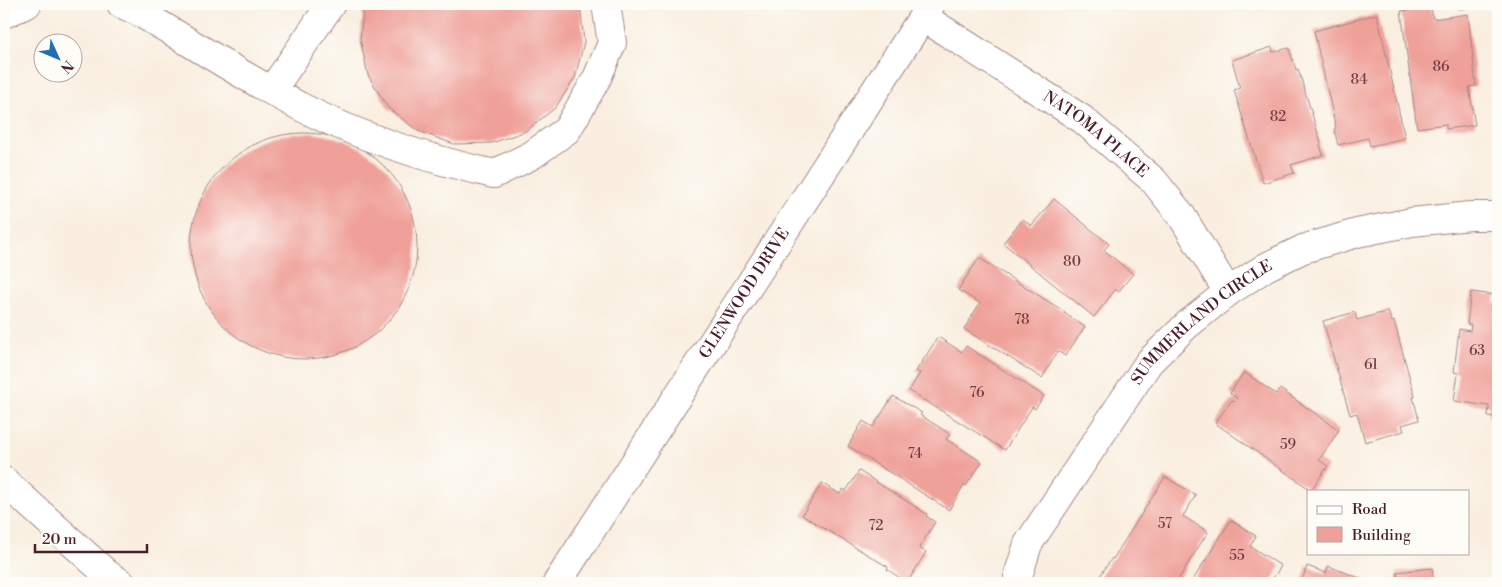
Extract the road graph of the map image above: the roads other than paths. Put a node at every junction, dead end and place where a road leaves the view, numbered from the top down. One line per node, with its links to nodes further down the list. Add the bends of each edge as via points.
1 (27, 4): 6 (street)
2 (121, 4): 7 (street)
3 (331, 4): 7 (street)
4 (606, 4): 7 (street, via 612,43 597,78 567,130 494,174 378,140 302,107)
5 (927, 10): 9 (street, NATOMA PLACE, via 1082,119 1154,181 1181,215); 12 (street, GLENWOOD DRIVE)
6 (4, 14)
7 (272, 90)
8 (1498, 216): 9 (street, SUMMERLAND CIRCLE, via 1412,222 1357,233 1303,249 1266,267)
9 (1228, 292): 13 (street, SUMMERLAND CIRCLE, via 1149,362 1028,544 1018,576)
10 (4, 481): 11 (street, via 107,574)
11 (122, 583)
12 (557, 583)
13 (1019, 583)

